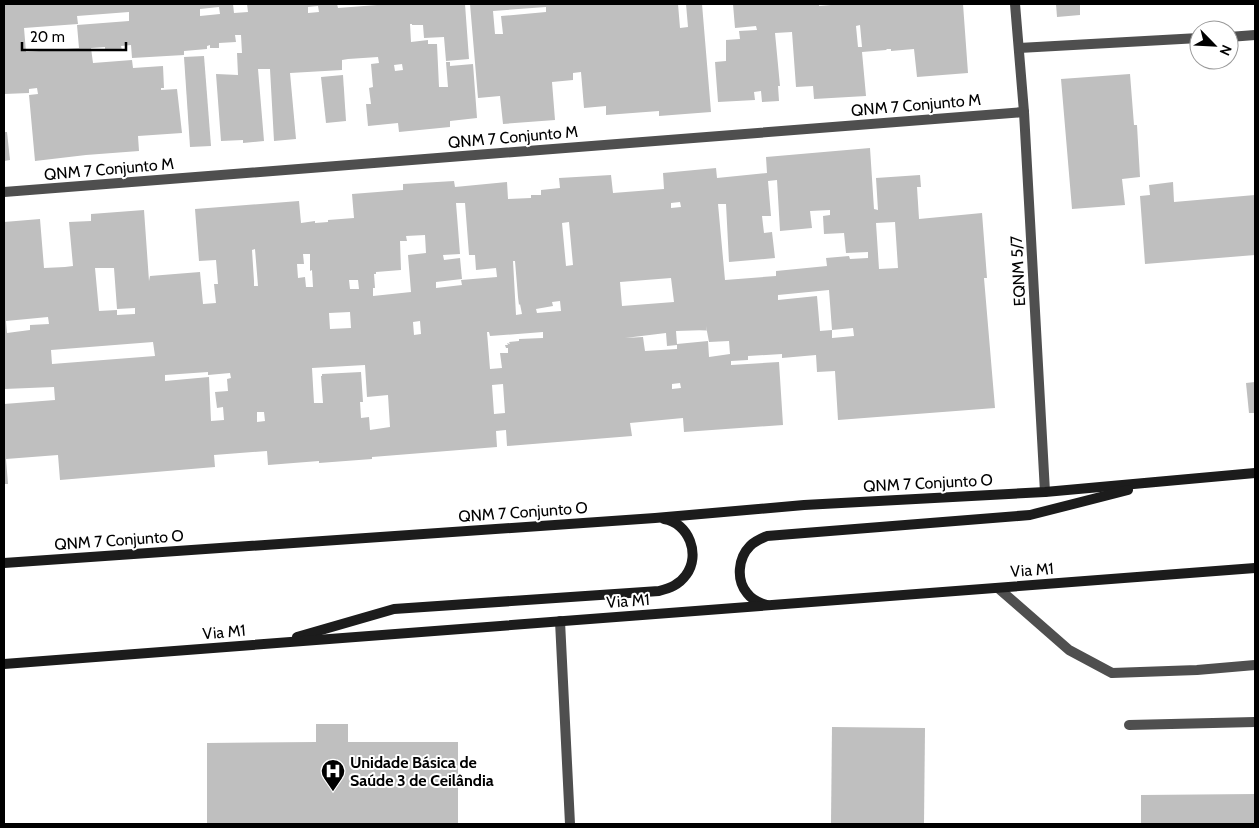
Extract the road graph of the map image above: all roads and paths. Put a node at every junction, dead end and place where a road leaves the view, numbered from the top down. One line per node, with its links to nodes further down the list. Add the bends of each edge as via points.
1 (1015, 4): 5 (street, EQNM 5/7)
2 (1255, 35): 3 (street)
3 (1239, 36)
4 (1189, 39): 5 (street)
5 (1019, 48): 6 (street, EQNM 5/7)
6 (1024, 112): 7 (street, QNM 7 Conjunto M); 10 (street, EQNM 5/7)
7 (4, 192)
8 (1255, 473): 9 (main road)
9 (1156, 483): 10 (main road); 15 (main road, via 1030,515 767,536 749,547 739,568 746,593 756,602)
10 (1045, 492): 11 (main road, QNM 7 Conjunto O, via 804,505)
11 (655, 518): 12 (main road, QNM 7 Conjunto O); 17 (main road, via 669,520 681,527 690,538 693,552 686,575 670,588 394,609)
12 (4, 564)
13 (1255, 568): 14 (main road, Via M1)
14 (998, 588): 15 (main road, Via M1); 19 (street, via 1069,650 1112,673)
15 (769, 606): 16 (main road, Via M1)
16 (560, 622): 17 (main road, Via M1); 22 (street)
17 (277, 642): 18 (main road, Via M1)
18 (4, 664)
19 (1255, 665)
20 (1255, 722): 21 (street)
21 (1130, 725)
22 (570, 824)

